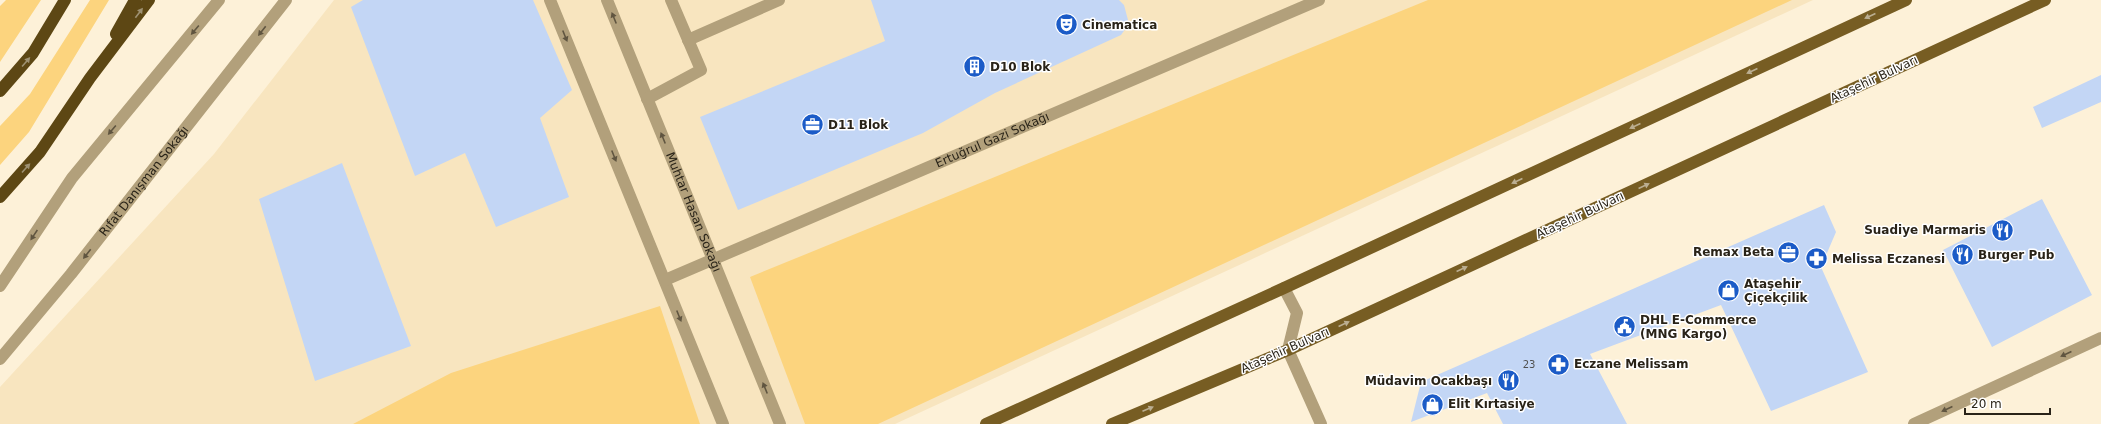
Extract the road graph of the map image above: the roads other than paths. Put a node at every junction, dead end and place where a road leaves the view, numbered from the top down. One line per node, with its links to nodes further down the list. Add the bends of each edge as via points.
1 (65, 0): 15 (highway, one-way to 1, via 33,53)
2 (135, 0): 14 (highway)
3 (149, 0): 14 (highway, one-way to 3)
4 (219, 0): 20 (street, one-way to 20, via 72,178)
5 (286, 0): 24 (street, Rıfat Danışman Sokağı, one-way to 24, via 71,274)
6 (550, 0): 19 (street, one-way to 19)
7 (607, 0): 16 (street, Muhtar Hasan Sokağı, one-way to 7)
8 (671, 0): 13 (street)
9 (779, 0): 13 (street)
10 (1319, 0): 18 (street, Ertuğrul Gazi Sokağı)
11 (1906, 0): 21 (main road, one-way to 21)
12 (2045, 0): 23 (main road, Ataşehir Bulvarı, one-way to 12)
13 (688, 40): 16 (street, via 701,70)
14 (90, 78): 17 (highway, one-way to 14, via 40,152)
15 (0, 91)
16 (647, 100): 18 (street, Muhtar Hasan Sokağı, one-way to 16)
17 (0, 197)
18 (712, 260): 19 (street, Ertuğrul Gazi Sokağı); 26 (street, Muhtar Hasan Sokağı, one-way to 18)
19 (665, 280): 25 (street, one-way to 25)
20 (0, 286)
21 (1284, 288): 23 (street, via 1297,313); 27 (main road)
22 (2101, 338): 30 (street, one-way to 30)
23 (1288, 350): 28 (main road, Ataşehir Bulvarı, one-way to 23); 29 (street)
24 (0, 360)
25 (723, 424)
26 (780, 424)
27 (986, 424)
28 (1112, 424)
29 (1321, 424)
30 (1914, 424)

